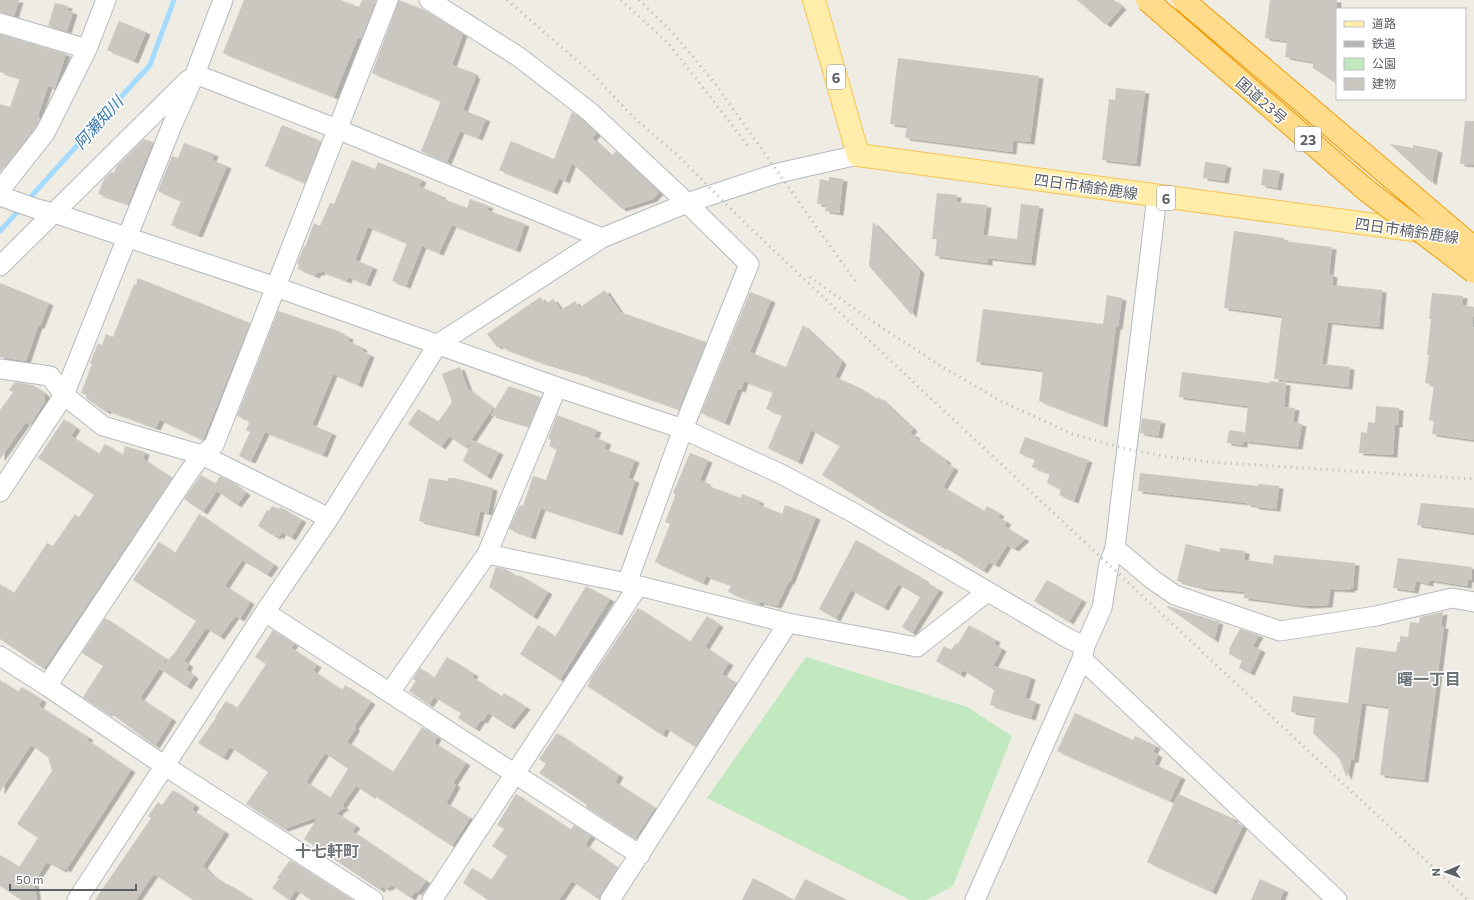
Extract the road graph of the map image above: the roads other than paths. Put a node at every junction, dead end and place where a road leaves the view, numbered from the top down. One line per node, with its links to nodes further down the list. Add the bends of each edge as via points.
1 (106, 0): 9 (street)
2 (223, 0): 10 (street)
3 (388, 0): 11 (street)
4 (429, 0): 15 (street, via 519,57 590,112)
5 (814, 0): 12 (main road, 6)
6 (1147, 0): 22 (highway, 国道23号 / 23, bridge, via 1366,190)
7 (1183, 0): 20 (highway, 国道23号 / 23, bridge)
8 (0, 23): 9 (street)
9 (87, 50): 13 (street, via 45,133)
10 (194, 74): 11 (street); 16 (street); 17 (street)
11 (337, 129): 18 (street); 23 (street)
12 (858, 155): 14 (main road, 四日市楠鈴鹿線 / 6); 15 (street, via 778,173)
13 (4, 195): 16 (street)
14 (1157, 196): 19 (main road, 四日市楠鈴鹿線 / 6); 32 (street)
15 (687, 203): 18 (street); 28 (street, via 749,264)
16 (46, 211): 17 (street); 21 (street)
17 (127, 238): 23 (street); 27 (street)
18 (602, 238): 24 (street)
19 (1474, 238)
20 (1474, 248)
21 (0, 266)
22 (1474, 272)
23 (276, 287): 24 (street); 29 (street, via 214,445)
24 (438, 344): 26 (street); 31 (street)
25 (0, 369): 27 (street, via 50,376)
26 (557, 387): 28 (street); 33 (street)
27 (64, 394): 29 (street, via 103,426); 30 (street)
28 (683, 429): 34 (street); 35 (street, via 781,474 852,512)
29 (202, 455): 31 (street); 41 (street)
30 (0, 492)
31 (330, 518): 37 (street)
32 (1115, 548): 36 (street, via 1175,595 1280,631 1376,616 1452,598); 39 (street, via 1109,564 1102,608)
33 (486, 554): 34 (street); 42 (street)
34 (633, 584): 38 (street); 44 (street)
35 (987, 592): 38 (street, via 917,647); 39 (street, via 1069,639)
36 (1474, 602)
37 (265, 612): 42 (street); 43 (street)
38 (788, 623): 45 (street)
39 (1084, 653): 50 (street); 51 (street)
40 (0, 656): 41 (street)
41 (47, 686): 43 (street)
42 (390, 692): 44 (street)
43 (164, 766): 46 (street); 47 (street)
44 (515, 773): 45 (street); 48 (street)
45 (640, 855): 49 (street)
46 (77, 900)
47 (373, 900)
48 (432, 900)
49 (610, 900)
50 (975, 900)
51 (1336, 900)

